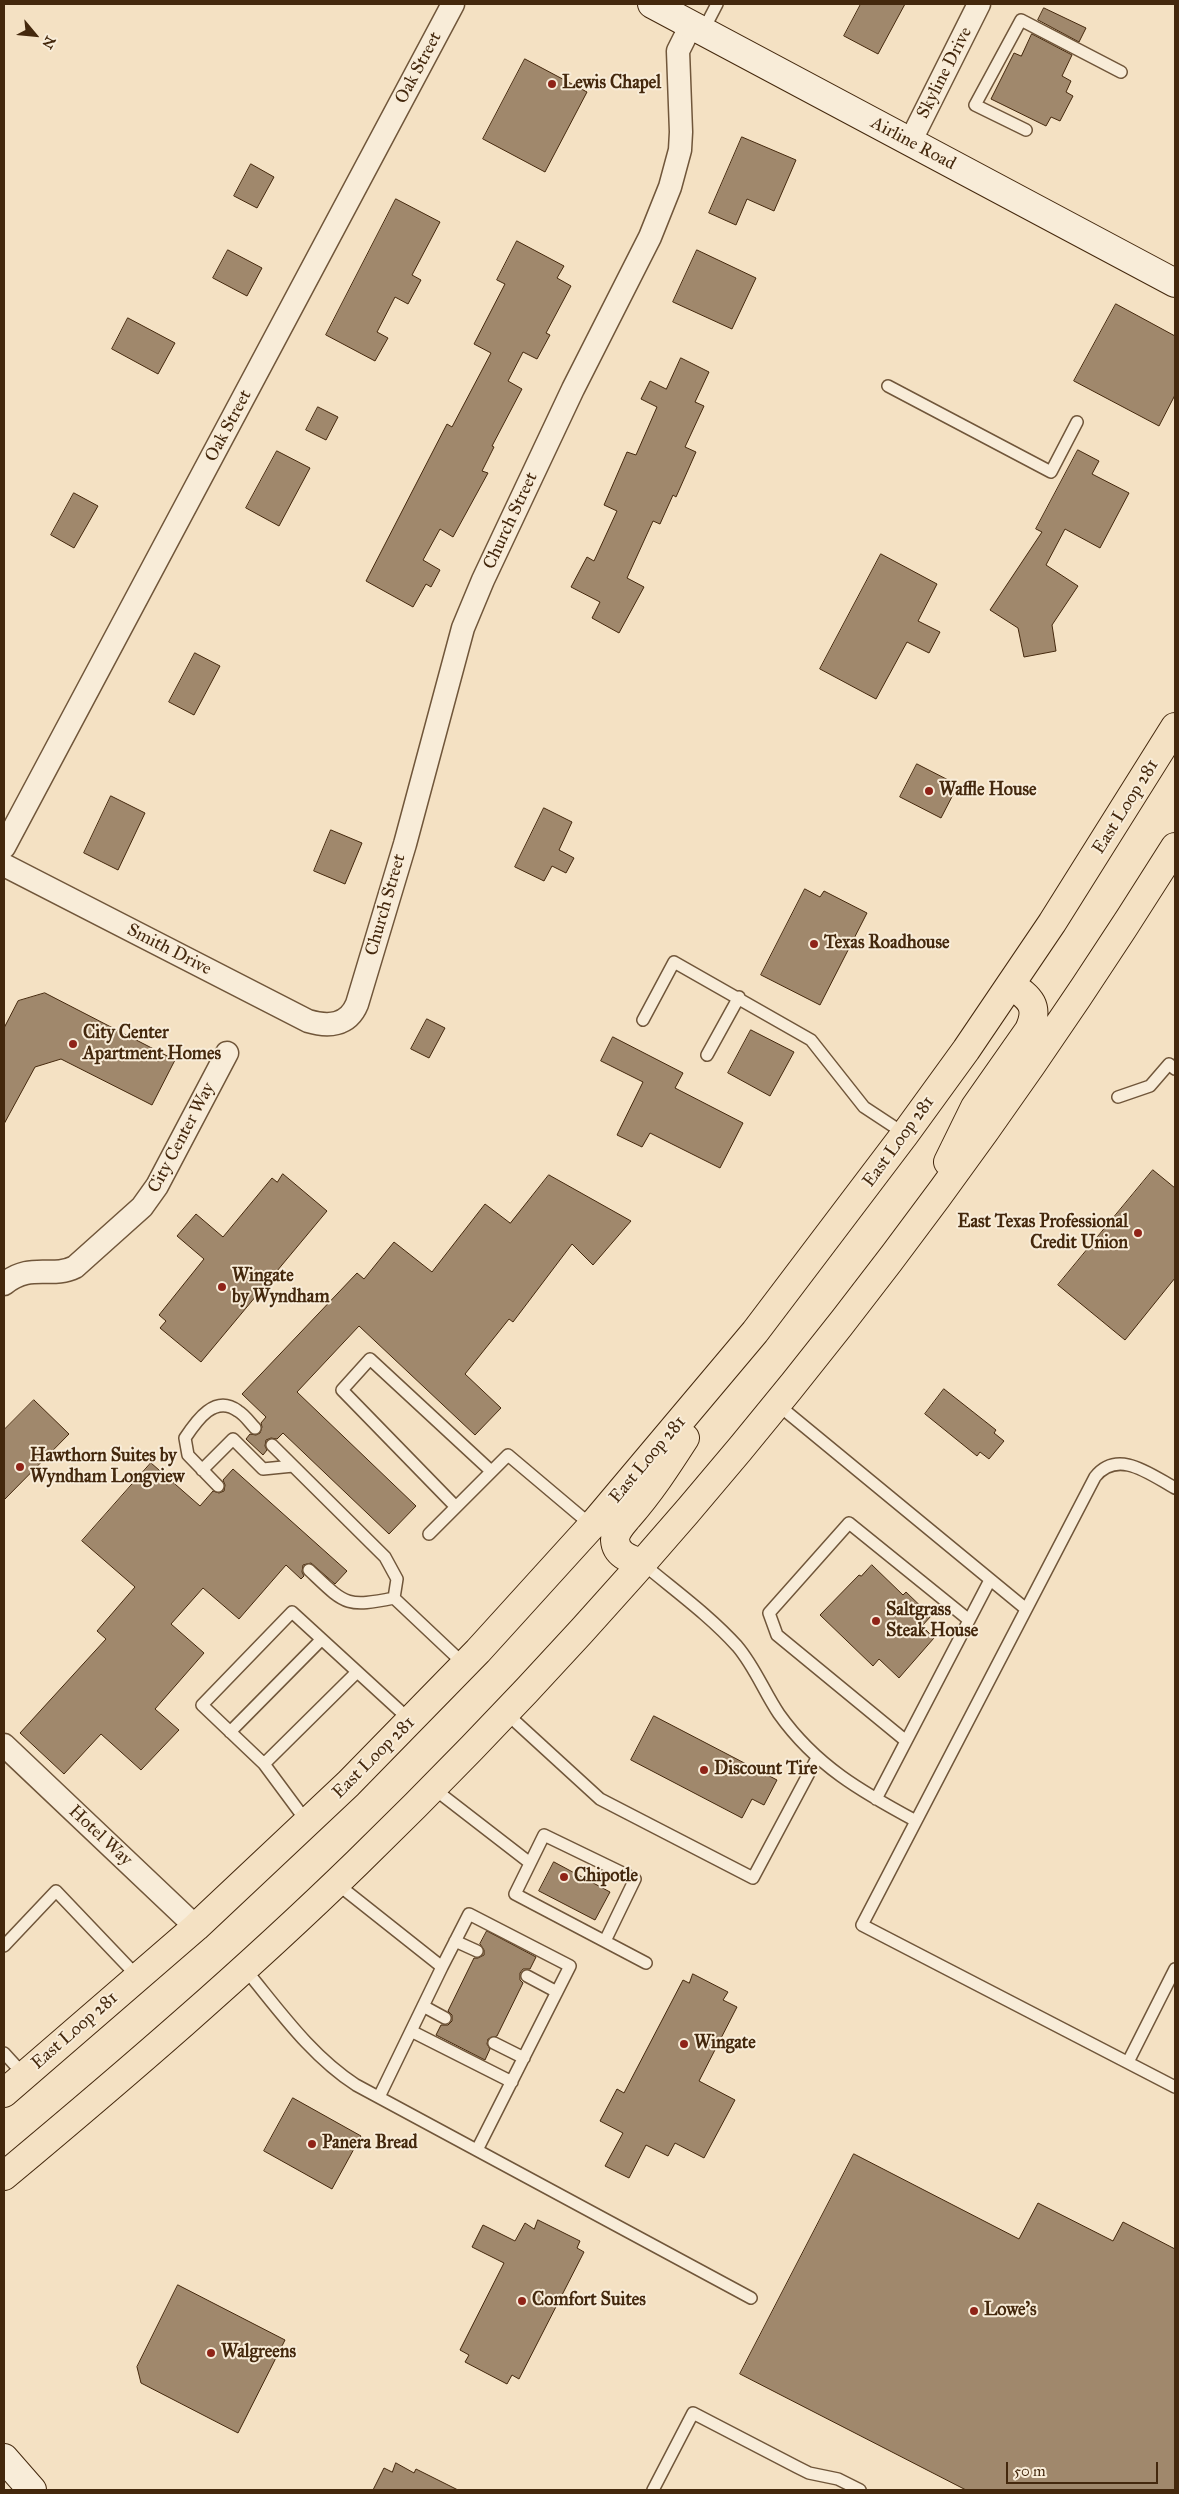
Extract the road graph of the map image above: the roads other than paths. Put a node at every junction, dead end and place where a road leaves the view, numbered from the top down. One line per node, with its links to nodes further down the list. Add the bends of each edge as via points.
1 (453, 4): 13 (street, Oak Street)
2 (652, 4): 5 (street, Airline Road)
3 (717, 4): 5 (lane)
4 (979, 4): 8 (street, Skyline Drive)
5 (697, 28): 8 (street, Airline Road); 19 (street, Church Street, via 678,51 680,150 667,196 472,606 455,652 357,1004 352,1013)
6 (1121, 72): 7 (lane, via 1021,20 976,105)
7 (1026, 130)
8 (910, 142): 9 (street, Airline Road)
9 (1175, 283)
10 (888, 386): 11 (lane, via 1051,472)
11 (1077, 422)
12 (1175, 727): 16 (highway, East Loop 281)
13 (4, 847)
14 (1175, 847): 25 (highway, via 1011,1097)
15 (4, 865): 19 (street, Smith Drive, via 308,1021 323,1025)
16 (1011, 985): 24 (highway, East Loop 281); 25 (highway, via 1029,999 1033,1021 974,1107)
17 (739, 997): 18 (lane, via 674,962); 21 (lane); 24 (lane, via 811,1040 864,1107)
18 (643, 1020)
19 (338, 1023)
20 (227, 1053): 26 (street, City Center Way, via 157,1186 142,1207 68,1271 34,1270 12,1277)
21 (707, 1055)
22 (1175, 1069): 23 (lane, via 1169,1064 1150,1086)
23 (1118, 1097)
24 (905, 1134): 27 (highway, East Loop 281)
25 (917, 1226): 28 (highway)
26 (4, 1284)
27 (734, 1358): 37 (highway, East Loop 281); 39 (highway, via 654,1487 617,1532 615,1541 619,1551)
28 (777, 1404): 39 (highway); 41 (lane)
29 (256, 1428): 32 (lane, via 238,1411 225,1405 212,1407 196,1421 185,1438 188,1455)
30 (272, 1445): 31 (lane)
31 (293, 1466): 32 (lane, via 263,1469 233,1439); 42 (lane, via 386,1557 397,1579)
32 (202, 1470): 34 (lane)
33 (491, 1471): 36 (lane); 36 (lane, via 370,1359 342,1390); 37 (lane, via 508,1455)
34 (218, 1486)
35 (1175, 1488): 43 (lane, via 1132,1465 1119,1463 1100,1470)
36 (455, 1506): 38 (lane)
37 (591, 1526): 46 (highway, East Loop 281)
38 (429, 1534)
39 (642, 1563): 48 (highway); 53 (lane, via 715,1624 738,1648 778,1712)
40 (309, 1570): 42 (lane, via 343,1601 362,1604)
41 (990, 1580): 43 (lane); 44 (lane)
42 (394, 1598): 46 (lane)
43 (1026, 1609): 57 (lane)
44 (969, 1620): 51 (lane); 51 (lane, via 849,1523 769,1613 777,1635)
45 (321, 1640): 47 (lane); 50 (lane); 50 (lane, via 292,1612 202,1705)
46 (465, 1665): 49 (highway, East Loop 281)
47 (357, 1672): 49 (lane); 54 (lane)
48 (506, 1713): 53 (lane, via 600,1799 753,1878); 55 (highway)
49 (411, 1721): 58 (highway, East Loop 281)
50 (230, 1732): 54 (lane)
51 (906, 1741): 56 (lane)
52 (4, 1745): 61 (street, Hotel Way)
53 (817, 1758): 56 (lane, via 842,1779)
54 (264, 1764): 58 (lane)
55 (433, 1788): 59 (lane); 60 (highway)
56 (876, 1799): 57 (lane)
57 (916, 1821): 79 (lane, via 862,1925)
58 (307, 1823): 61 (highway, East Loop 281)
59 (530, 1862): 63 (lane, via 515,1894); 63 (lane, via 544,1835 635,1879)
60 (336, 1884): 67 (lane); 68 (highway)
61 (196, 1927): 70 (highway, East Loop 281)
62 (455, 1941): 65 (lane); 67 (lane); 72 (lane, via 469,1914 570,1966)
63 (605, 1941): 66 (lane)
64 (4, 1946): 70 (lane, via 56,1890)
65 (477, 1951)
66 (646, 1963)
67 (442, 1968): 73 (lane)
68 (245, 1969): 84 (lane, via 317,2055 343,2076); 86 (highway)
69 (1175, 1970): 79 (lane)
70 (137, 1976): 80 (highway, East Loop 281)
71 (527, 1976): 72 (lane)
72 (557, 1992): 78 (lane)
73 (422, 2006): 74 (lane); 75 (lane)
74 (445, 2018)
75 (411, 2031): 81 (lane); 84 (lane)
76 (494, 2043): 78 (lane)
77 (4, 2053): 80 (lane)
78 (524, 2058): 81 (lane)
79 (1128, 2062): 82 (lane)
80 (25, 2076): 83 (highway, East Loop 281)
81 (512, 2082): 85 (lane)
82 (1175, 2086)
83 (4, 2093)
84 (378, 2097): 85 (lane)
85 (477, 2150): 87 (lane)
86 (4, 2176)
87 (751, 2298)
88 (4, 2458): 89 (street)
89 (32, 2490)
90 (653, 2490): 91 (lane, via 693,2413 797,2467 838,2479)
91 (860, 2490)

